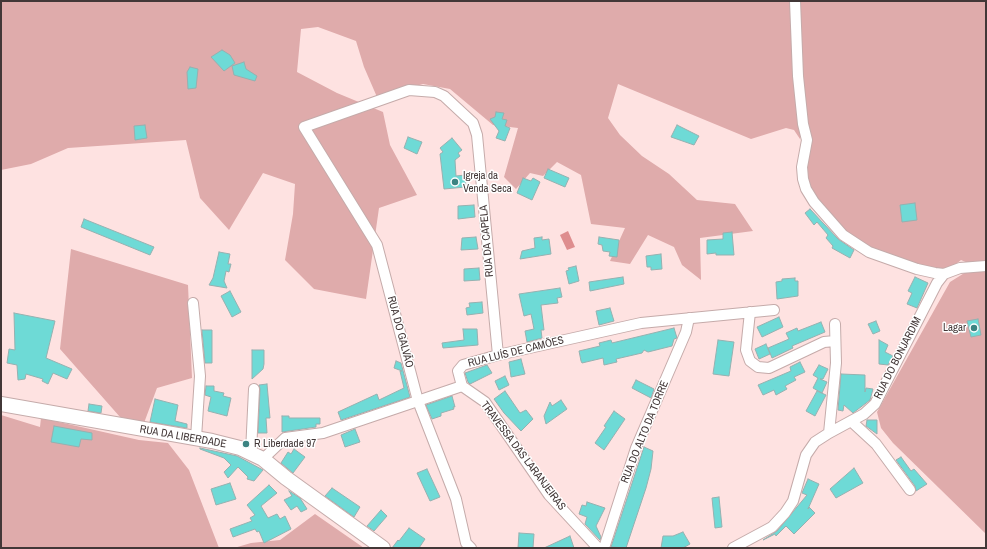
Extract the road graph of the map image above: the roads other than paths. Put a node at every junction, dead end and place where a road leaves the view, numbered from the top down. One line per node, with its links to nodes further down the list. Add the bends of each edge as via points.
1 (795, 1): 4 (street, via 798,76 807,140 802,167 806,189 823,214 842,235 869,252 917,269)
2 (304, 127): 11 (street, RUA DA CAPELA, via 409,90 435,92 444,96 472,123 477,135); 14 (street, RUA DO GALVÃO, via 377,245)
3 (986, 266): 4 (street, via 960,268)
4 (944, 274): 16 (street, RUA DO BONJARDIM, via 875,404)
5 (193, 302): 18 (street, via 200,376)
6 (774, 310): 7 (street, RUA LUÍS DE CAMÕES)
7 (750, 312): 8 (street, RUA LUÍS DE CAMÕES); 10 (street, via 746,350 750,361 758,367 769,368 824,342)
8 (689, 318): 11 (street, RUA LUÍS DE CAMÕES, via 641,323); 24 (street, RUA DO ALTO DA TORRE, via 686,332 636,448)
9 (835, 324): 10 (street)
10 (835, 341): 17 (street, via 836,363)
11 (498, 355): 12 (street, RUA LUÍS DE CAMÕES, via 463,365 458,371)
12 (462, 386): 14 (street); 23 (street, TRAVESSA DAS LARANJEIRAS, via 485,402 549,495)
13 (254, 389): 19 (street)
14 (418, 401): 19 (street, via 323,433 285,438); 22 (street, RUA DO GALVÃO, via 456,499 466,543)
15 (1, 404): 18 (street, RUA DA LIBERDADE)
16 (851, 421): 17 (street, RUA DO BONJARDIM); 20 (street, via 876,444)
17 (829, 433): 25 (street, RUA DO BONJARDIM, via 815,442 806,455 792,501 785,513 772,527)
18 (196, 438): 19 (street, RUA DA LIBERDADE, via 240,448)
19 (257, 456): 21 (street, RUA DA LIBERDADE)
20 (910, 490)
21 (384, 548)
22 (471, 548)
23 (598, 548)
24 (604, 548)
25 (733, 548)

